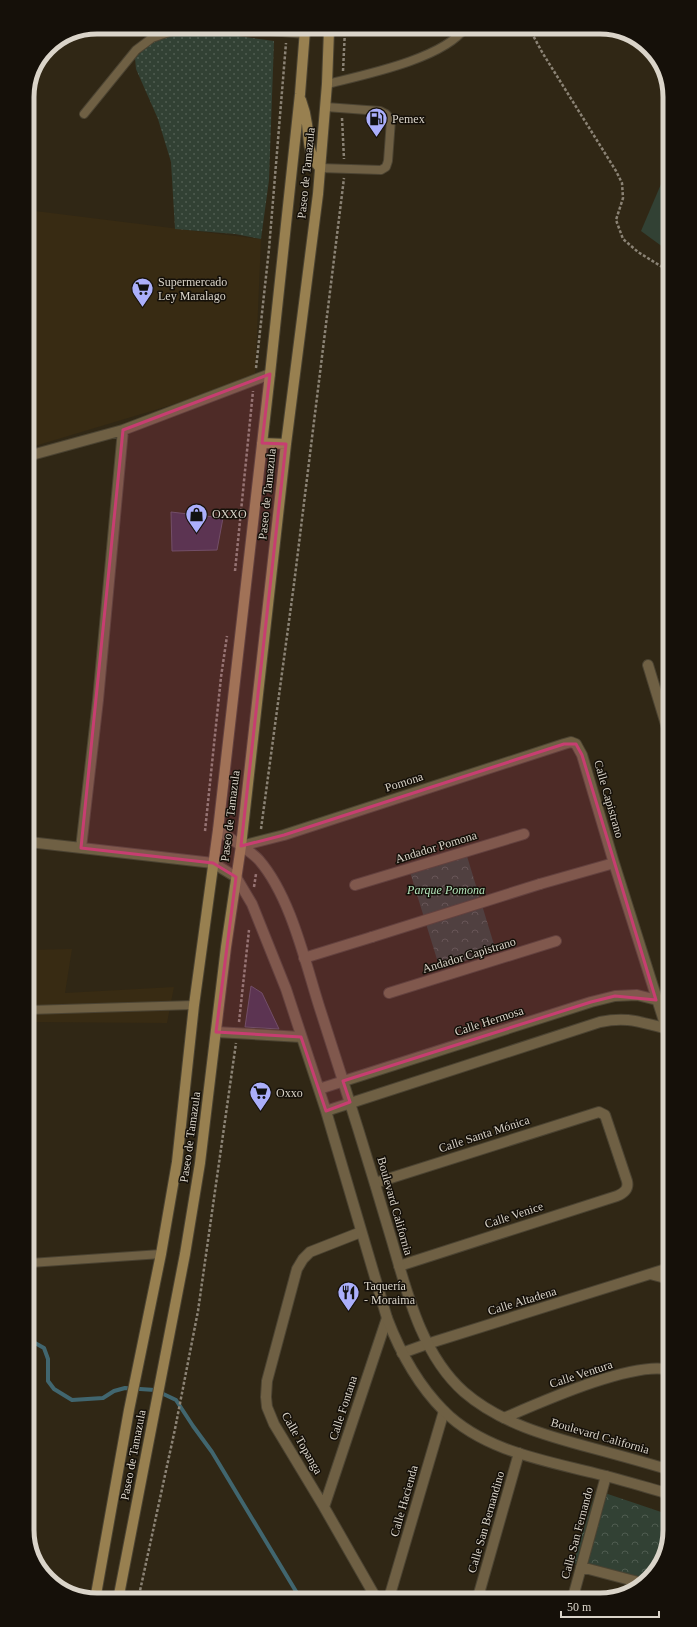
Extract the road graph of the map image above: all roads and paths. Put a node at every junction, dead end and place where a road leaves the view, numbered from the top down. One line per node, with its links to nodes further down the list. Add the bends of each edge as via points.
1 (163, 34): 13 (lane, via 152,38 136,50)
2 (287, 34): 18 (path)
3 (305, 34): 10 (main road, Paseo de Tamazula)
4 (329, 34): 9 (main road, Paseo de Tamazula)
5 (345, 34): 8 (path)
6 (459, 34): 8 (lane, via 448,44 408,62)
7 (532, 34): 16 (path, via 622,183 623,198 616,220 624,239 638,252)
8 (343, 80): 9 (lane)
9 (327, 84): 11 (main road, Paseo de Tamazula)
10 (300, 94): 14 (main road, via 310,151); 17 (main road, Paseo de Tamazula)
11 (326, 108): 12 (lane); 14 (main road, Paseo de Tamazula)
12 (342, 109): 15 (path); 15 (lane, via 380,112 391,120 386,167 381,170)
13 (84, 114)
14 (320, 168): 15 (lane); 21 (main road, Paseo de Tamazula)
15 (345, 169): 31 (path)
16 (663, 268)
17 (270, 374): 18 (street); 20 (main road, Paseo de Tamazula)
18 (255, 380): 19 (street); 23 (path)
19 (123, 430): 22 (street); 34 (street, via 98,700)
20 (262, 443): 21 (main road); 28 (main road, Paseo de Tamazula)
21 (286, 444): 33 (main road, Paseo de Tamazula)
22 (34, 454)
23 (234, 577)
24 (228, 632): 29 (path)
25 (648, 665): 26 (street)
26 (663, 700)
27 (576, 744): 31 (street, Pomona, via 564,744); 37 (street, Calle Capistrano, via 582,755)
28 (218, 830): 33 (street, Boulevard California); 36 (main road, Paseo de Tamazula)
29 (205, 831)
30 (524, 834): 39 (street, Andador Pomona)
31 (260, 841): 33 (street, Pomona)
32 (34, 843): 34 (street)
33 (240, 846): 35 (street, Boulevard California); 38 (main road, Paseo de Tamazula)
34 (81, 848): 36 (street)
35 (258, 858): 40 (path); 43 (street, Boulevard California, via 275,883 292,919)
36 (213, 863): 38 (street); 47 (main road, Paseo de Tamazula)
37 (614, 863): 43 (street); 45 (street, Calle Capistrano)
38 (236, 877): 40 (street); 51 (main road, Paseo de Tamazula)
39 (355, 884)
40 (252, 904): 53 (street, via 286,989)
41 (250, 927): 52 (path)
42 (556, 941): 44 (street, Andador Capistrano)
43 (304, 958): 54 (street, Boulevard California)
44 (389, 993)
45 (656, 1000): 46 (street, Calle Hermosa); 49 (street, Calle Capistrano); 54 (street, Calle Hermosa, via 637,996 615,996 591,1002)
46 (663, 1002)
47 (194, 1005): 48 (lane); 61 (main road, Paseo de Tamazula, via 176,1162)
48 (34, 1010)
49 (663, 1019)
50 (663, 1030): 56 (street, via 634,1020 600,1022)
51 (216, 1032): 52 (street); 81 (main road, Paseo de Tamazula, via 200,1163 185,1254)
52 (237, 1033): 53 (street); 82 (path, via 198,1311)
53 (301, 1037): 55 (street)
54 (343, 1081): 55 (street, Calle Hermosa); 56 (street, Boulevard California)
55 (319, 1090): 57 (street)
56 (350, 1102): 57 (street); 59 (street, Boulevard California)
57 (326, 1111): 60 (street)
58 (602, 1113): 59 (street, Calle Santa Mónica, via 595,1112); 63 (street, Calle Venice, via 606,1118 627,1181 626,1190 617,1196)
59 (375, 1183): 63 (street, Boulevard California)
60 (361, 1232): 67 (street); 77 (street, Calle Topanga, via 310,1252 303,1259 297,1269 267,1381 267,1402 274,1424)
61 (161, 1254): 62 (lane); 80 (main road, Paseo de Tamazula)
62 (34, 1263)
63 (399, 1266): 68 (street, Boulevard California)
64 (663, 1270): 65 (street, Calle Altadena)
65 (650, 1274): 66 (street); 68 (street, Calle Altadena)
66 (663, 1277)
67 (387, 1318): 69 (street); 77 (street, Calle Fontana)
68 (427, 1344): 69 (street, Calle Altadena); 72 (street, Boulevard California, via 446,1372 465,1392)
69 (402, 1353): 71 (street, via 413,1373)
70 (663, 1369): 72 (street, Calle Ventura, via 619,1375 555,1396)
71 (444, 1411): 73 (street, via 472,1432); 84 (street, Calle Hacienda)
72 (504, 1418): 74 (street, Boulevard California, via 550,1436)
73 (519, 1453): 75 (street); 85 (street, Calle San Bernandino)
74 (663, 1468)
75 (606, 1476): 76 (street); 78 (street, Calle San Fernando)
76 (663, 1492)
77 (324, 1507): 83 (street, Calle Topanga)
78 (581, 1567): 79 (street); 86 (street, Calle San Fernando)
79 (637, 1581)
80 (96, 1593)
81 (119, 1593)
82 (140, 1593)
83 (373, 1593)
84 (390, 1593)
85 (479, 1593)
86 (574, 1593)

